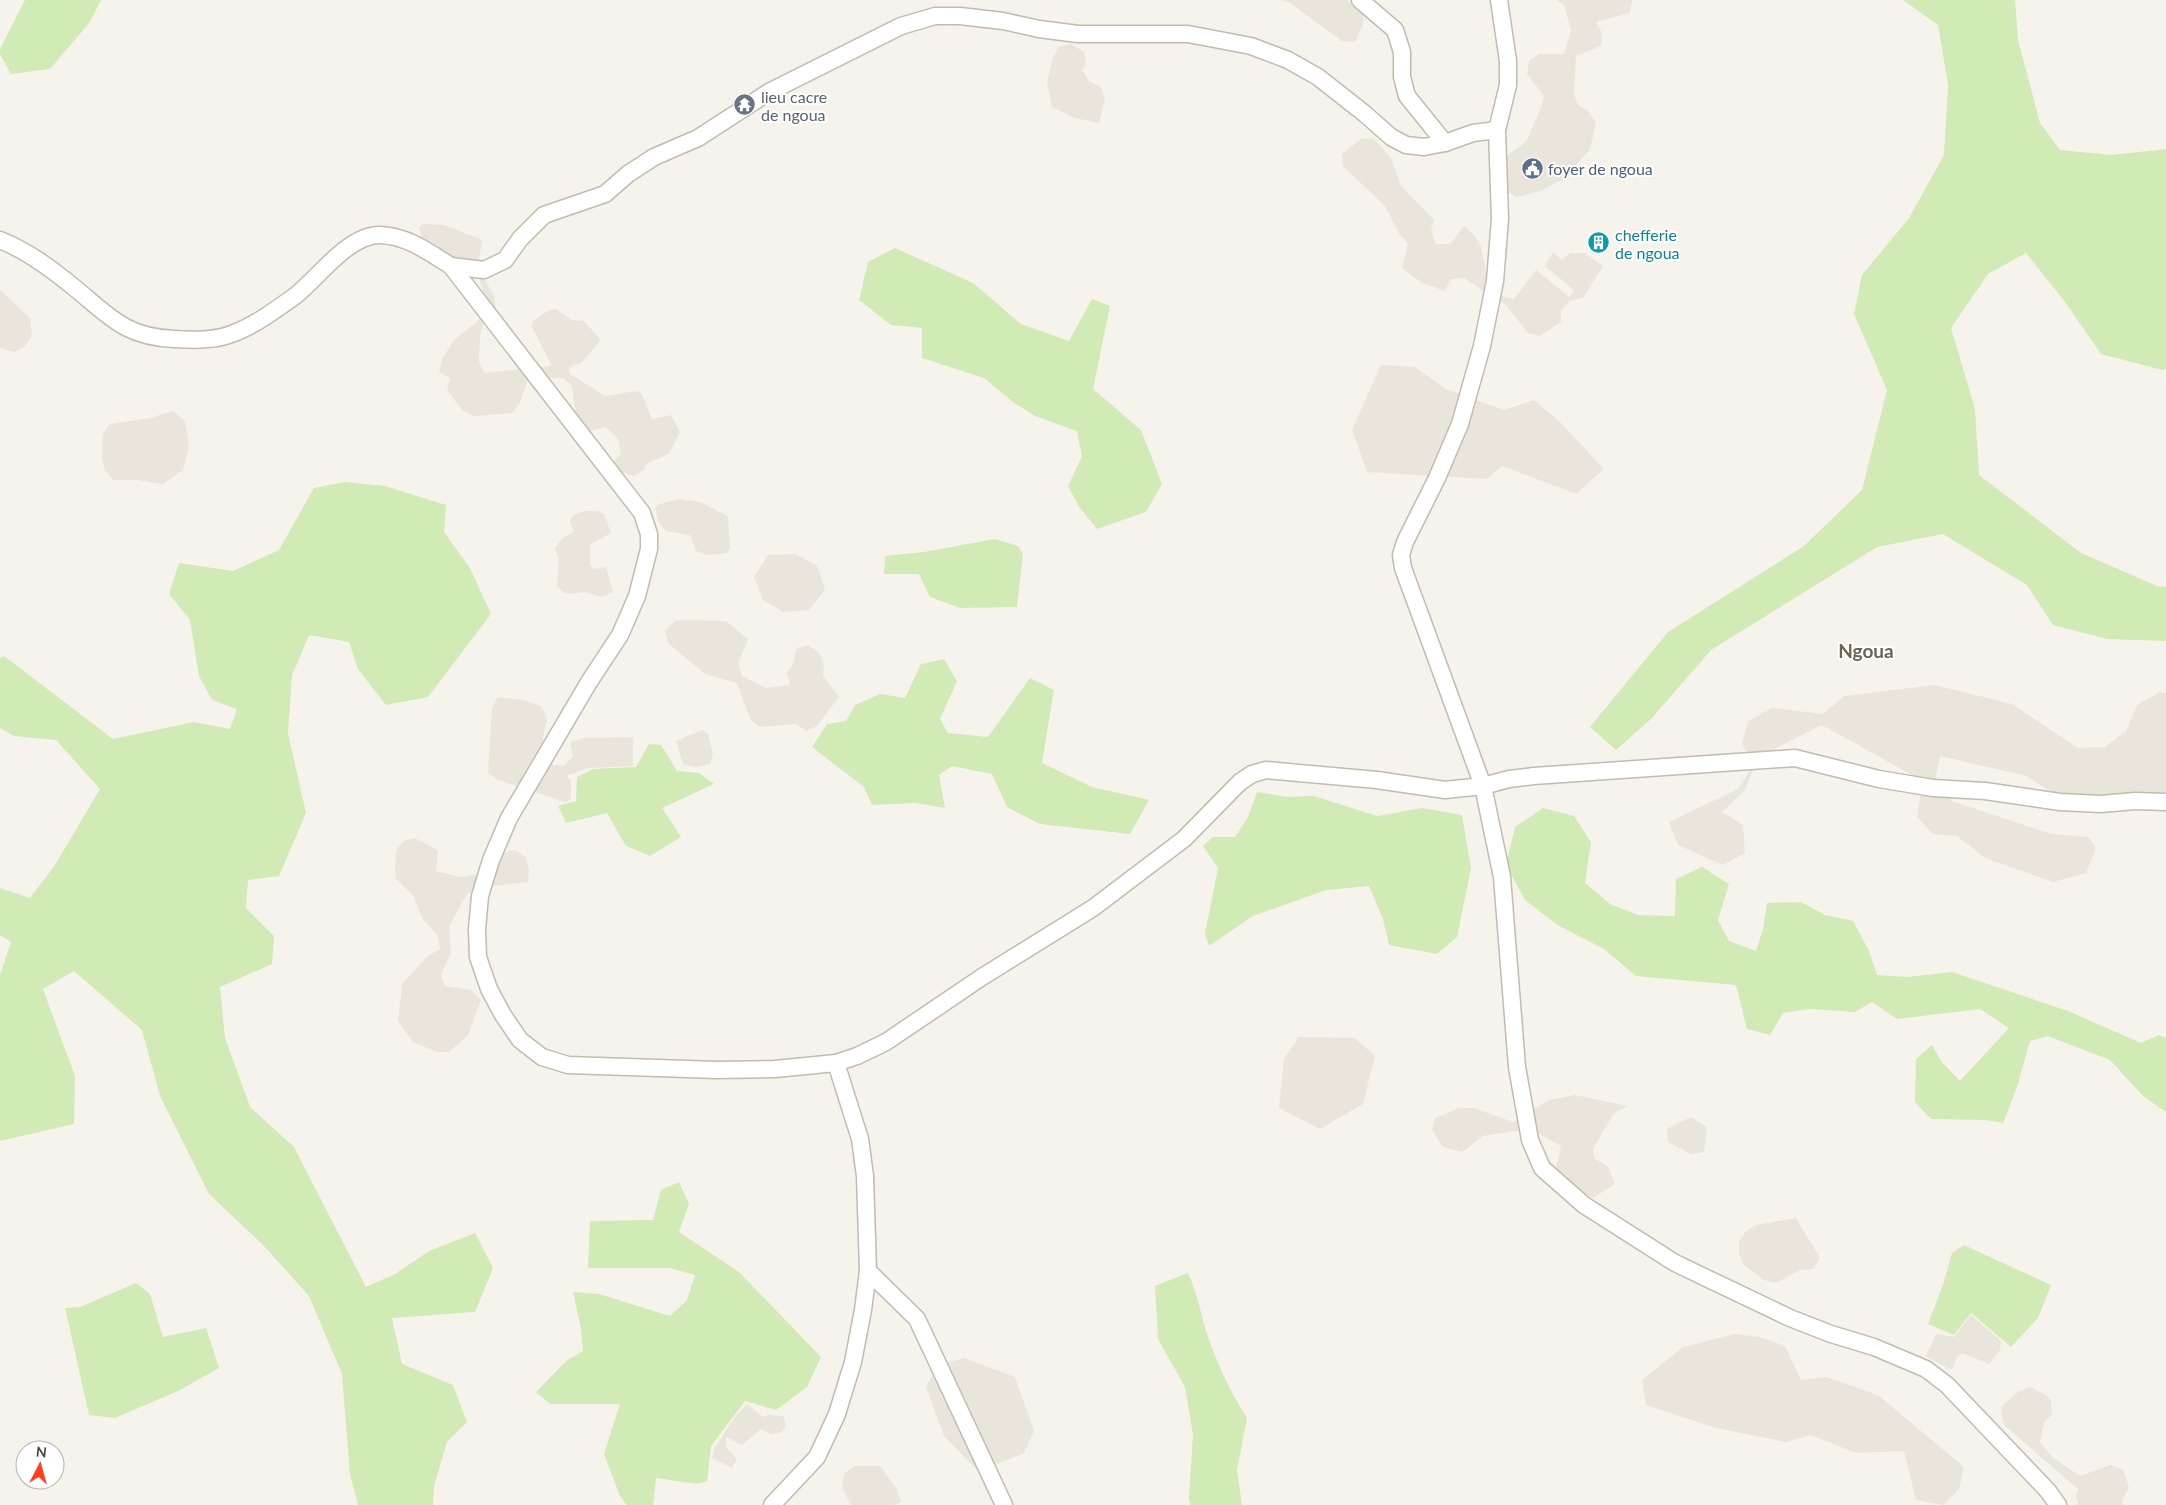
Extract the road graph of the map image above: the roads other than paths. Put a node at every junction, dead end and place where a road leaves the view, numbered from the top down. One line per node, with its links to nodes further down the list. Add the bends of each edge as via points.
1 (1360, 0): 4 (street, via 1395,30 1402,52 1402,77 1407,96)
2 (1499, 0): 3 (street, via 1508,61 1508,85)
3 (1497, 130): 4 (street, via 1473,133); 7 (street, via 1500,219 1495,281 1482,346 1460,424 1401,555)
4 (1445, 143): 6 (street, via 1424,147 1406,145 1391,137 1318,76 1251,46 1188,34 1078,34 1003,21 935,16 901,26 769,92 698,138 654,157 605,194 544,215 520,238 504,260 484,270)
5 (0, 240): 6 (street, via 50,268 105,316 125,328 147,336 173,339 204,339 233,334 296,295 356,242 378,235 403,238)
6 (451, 266): 9 (street, via 642,513 649,534 645,569 620,635 535,774 490,860 480,896 477,929 478,957 489,989 520,1040 542,1057 568,1065 736,1070)
7 (1483, 786): 8 (street, via 1534,776 1795,758 1879,780 1933,788 1985,791 2060,802); 9 (street, via 1444,790 1291,772 1266,770 1252,774 1240,782 1184,839 1093,908 886,1042); 13 (street, via 1502,877 1517,1067 1530,1140 1542,1168 1584,1205 1675,1264 1790,1318 1926,1369 1947,1385)
8 (2166, 802)
9 (836, 1063): 10 (street, via 860,1139 865,1176)
10 (868, 1271): 11 (street, via 853,1362 837,1414 817,1457); 12 (street, via 917,1319)
11 (772, 1505)
12 (1004, 1505)
13 (2058, 1505)

